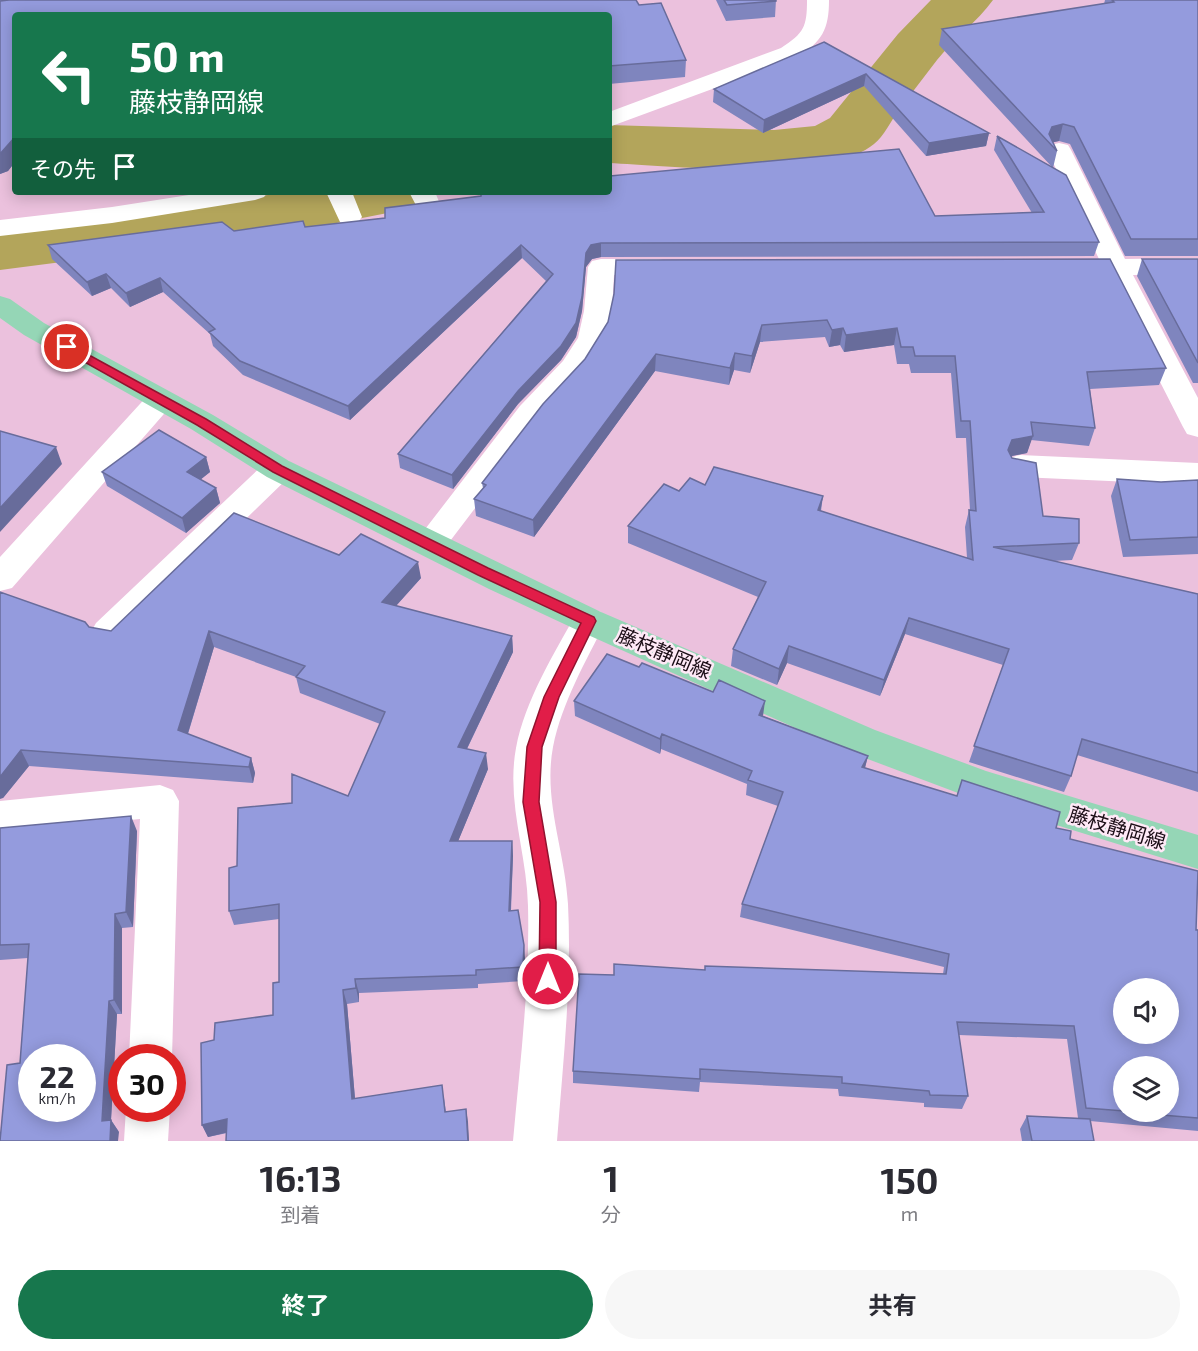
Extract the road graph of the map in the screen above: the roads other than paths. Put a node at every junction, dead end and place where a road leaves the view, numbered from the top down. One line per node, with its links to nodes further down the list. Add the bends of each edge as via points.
1 (818, 0): 2 (street, via 818,25 810,40 789,53)
2 (612, 119)
3 (1059, 150): 11 (street)
4 (236, 195): 7 (street)
5 (340, 195): 6 (street)
6 (349, 217)
7 (0, 228)
8 (1198, 266): 11 (street)
9 (682, 267): 18 (street, via 601,267 592,338 573,368 531,413)
10 (1045, 268): 11 (street)
11 (1116, 268): 14 (street)
12 (0, 305): 13 (main road, 藤枝静岡線, via 34,329)
13 (160, 400): 16 (main road, 藤枝静岡線); 19 (street)
14 (1198, 427)
15 (1020, 465): 17 (street)
16 (278, 469): 18 (main road, 藤枝静岡線); 21 (street)
17 (1198, 474)
18 (430, 545): 20 (main road, 藤枝静岡線)
19 (0, 579)
20 (589, 621): 23 (main road, 藤枝静岡線, via 862,741 982,786); 27 (street, via 551,697 535,747 531,802 548,902 548,979)
21 (108, 632)
22 (0, 817): 24 (street, via 160,801)
23 (1198, 852)
24 (151, 1044)
25 (147, 1122): 26 (street)
26 (146, 1141)
27 (535, 1141)

